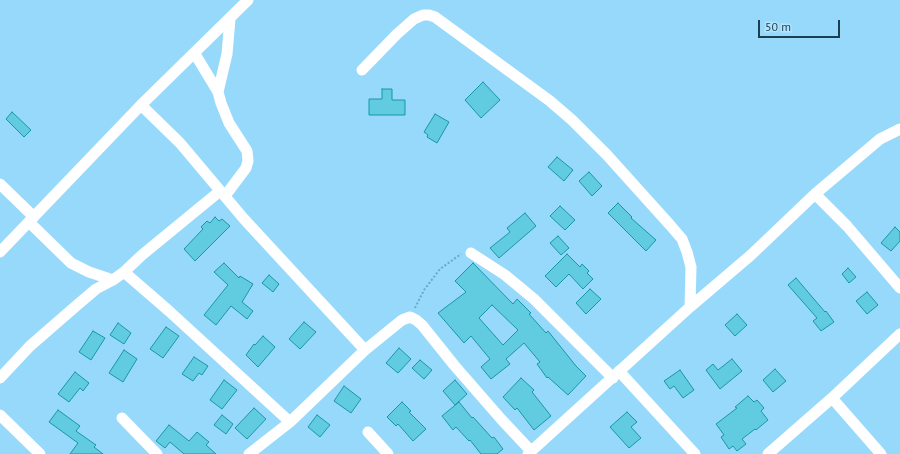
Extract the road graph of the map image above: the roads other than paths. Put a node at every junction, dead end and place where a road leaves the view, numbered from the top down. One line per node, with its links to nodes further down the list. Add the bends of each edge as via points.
1 (248, 0): 2 (street)
2 (230, 19): 3 (street); 5 (street, via 227,54)
3 (195, 54): 5 (street); 6 (street)
4 (362, 70): 17 (street, via 414,19 429,15 441,22 572,120 670,225 682,239 691,267)
5 (218, 92): 9 (street, via 229,123 246,151 248,161 246,168)
6 (141, 105): 9 (street); 11 (street)
7 (900, 129): 10 (street, via 880,139)
8 (0, 184): 11 (street)
9 (223, 193): 14 (street); 19 (street)
10 (815, 194): 16 (street, via 847,226); 17 (street, via 751,255)
11 (32, 219): 12 (street); 15 (street, via 71,263)
12 (0, 252)
13 (471, 253): 20 (street, via 505,275 534,299)
14 (124, 272): 15 (street); 25 (street)
15 (113, 280): 21 (street, via 96,289 76,306 30,346)
16 (900, 288)
17 (690, 307): 20 (street)
18 (900, 334): 22 (street)
19 (365, 350): 25 (street); 27 (street, via 402,320 410,317 422,325)
20 (616, 375): 27 (street); 32 (street)
21 (0, 378)
22 (832, 398): 33 (street); 34 (street)
23 (0, 415): 28 (street)
24 (122, 418): 29 (street)
25 (290, 422): 30 (street)
26 (368, 432): 31 (street)
27 (529, 452)
28 (40, 454)
29 (156, 454)
30 (249, 454)
31 (388, 454)
32 (695, 454)
33 (768, 454)
34 (881, 454)

